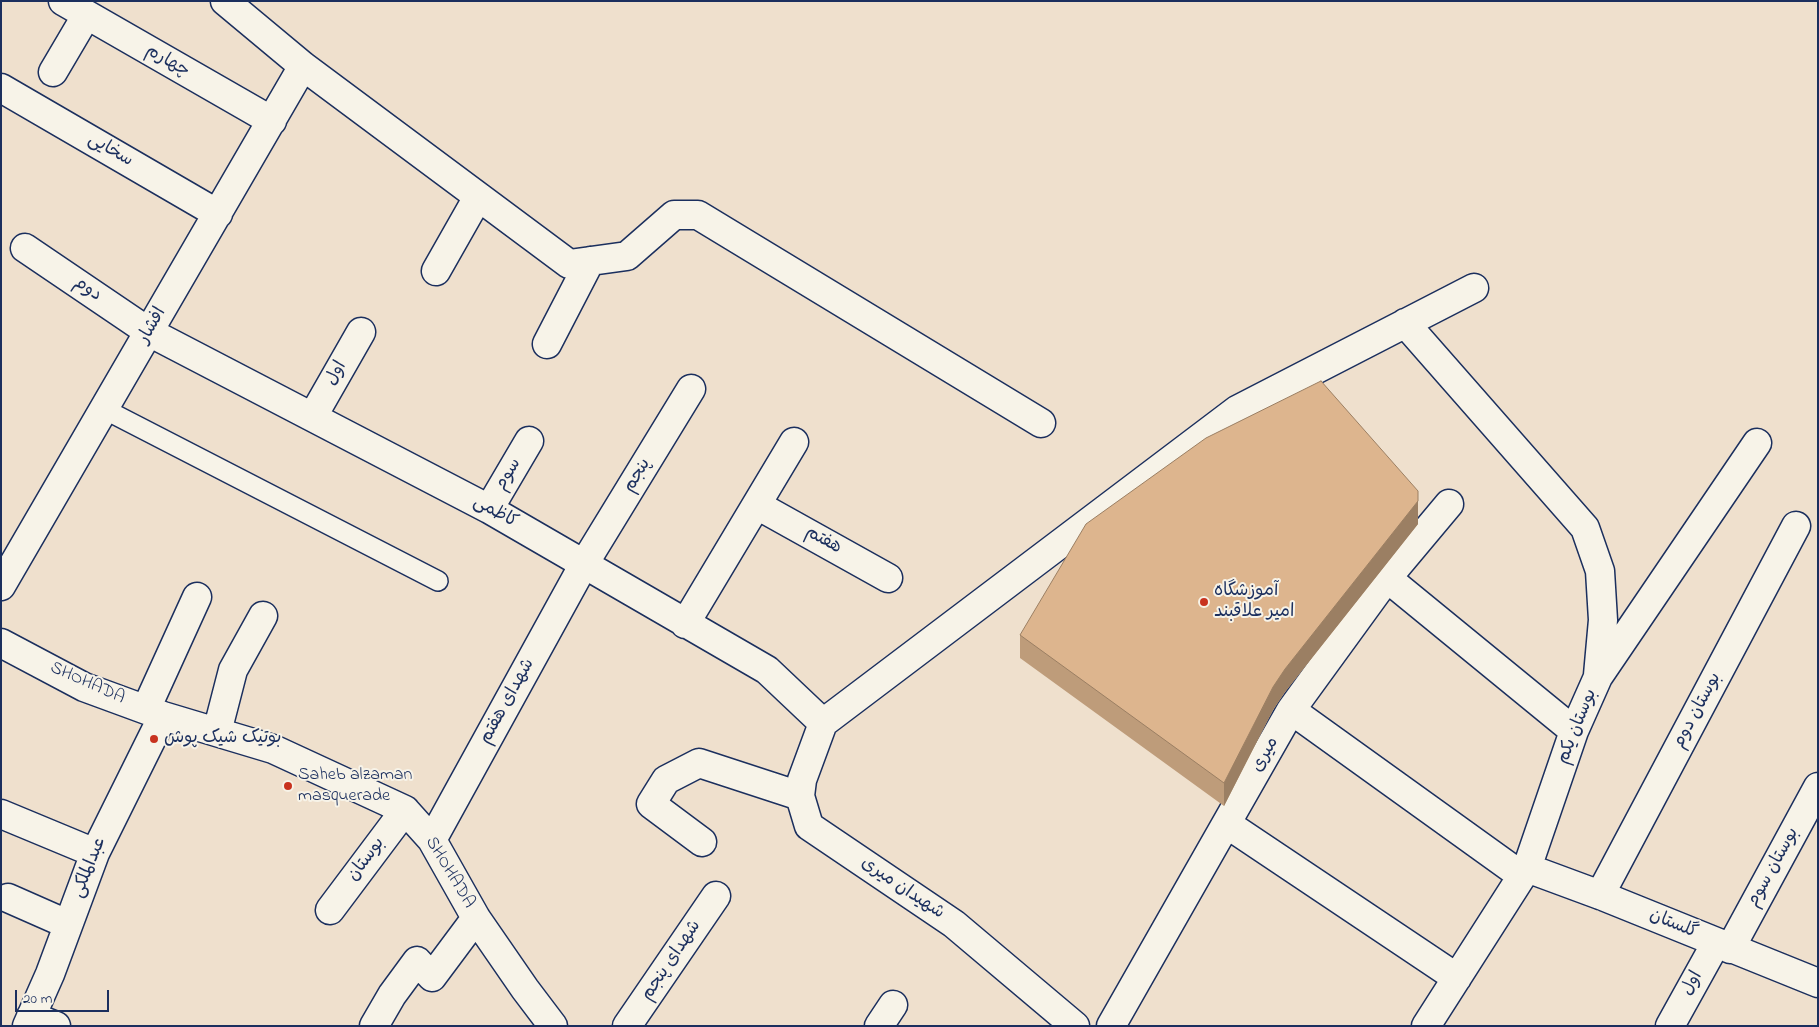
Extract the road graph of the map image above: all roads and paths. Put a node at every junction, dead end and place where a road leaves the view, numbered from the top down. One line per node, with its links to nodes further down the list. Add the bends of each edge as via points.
1 (63, 1): 3 (street, چهارم)
2 (225, 1): 4 (street)
3 (86, 16): 5 (street); 7 (street, چهارم)
4 (303, 66): 7 (street, افشار); 8 (street)
5 (53, 72)
6 (1, 88): 9 (street, سخایی)
7 (272, 121): 9 (street, افشار)
8 (478, 198): 11 (street, via 569,264); 12 (street)
9 (218, 214): 15 (street, افشار)
10 (24, 248): 15 (street, دوم)
11 (590, 261): 17 (street); 21 (street, via 627,256 674,215 698,215)
12 (436, 270)
13 (1474, 288): 14 (street)
14 (1405, 323): 38 (street, via 1585,528 1600,571 1603,620); 41 (street, via 1238,410)
15 (149, 332): 19 (street, افشار); 20 (street, کاظمی)
16 (361, 332): 20 (street, اول)
17 (546, 344)
18 (691, 389): 29 (street, پنجم)
19 (104, 409): 32 (lane); 33 (street, افشار)
20 (313, 416): 27 (street, کاظمی)
21 (1041, 423)
22 (529, 441): 27 (street, سوم)
23 (794, 442): 25 (street)
24 (1757, 444): 38 (street, بوستان یکم)
25 (757, 504): 30 (street, هفتم); 36 (street)
26 (1449, 504): 31 (street, میری)
27 (489, 509): 29 (street, کاظمی)
28 (1796, 526): 53 (street, بوستان دوم)
29 (584, 564): 36 (street, کاظمی); 49 (street, شهدای هفتم)
30 (888, 578)
31 (1387, 578): 39 (street, میری); 42 (street)
32 (438, 581)
33 (1, 586)
34 (197, 597): 40 (street, عبدالملکی)
35 (263, 616): 43 (street, via 233,670)
36 (685, 624): 41 (street, کاظمی, via 767,670)
37 (1, 643): 40 (street, SHOHADA, via 84,687)
38 (1598, 677): 42 (street, بوستان یکم)
39 (1291, 710): 48 (street, میری); 52 (street, گلستان)
40 (154, 712): 43 (street, SHOHADA); 51 (street, عبدالملکی)
41 (824, 722): 45 (street, شهیدان میری, via 802,780)
42 (1574, 731): 52 (street, بوستان یکم)
43 (217, 732): 46 (street, SHOHADA, via 273,749)
44 (1818, 787): 59 (street, بوستان سوم)
45 (800, 796): 50 (street, via 699,763 666,780 650,804); 67 (street, شهیدان میری, via 809,826 954,924)
46 (405, 810): 49 (street, SHOHADA); 56 (street, بوستان)
47 (1, 814): 51 (street)
48 (1227, 824): 60 (street); 68 (street, میری)
49 (432, 840): 57 (street, SHOHADA)
50 (702, 842)
51 (94, 853): 58 (street, عبدالملکی)
52 (1524, 872): 53 (street, گلستان); 60 (street, بوستان یکم)
53 (1600, 895): 59 (street, گلستان)
54 (716, 896): 66 (street, شهدای پنجم)
55 (8, 898): 58 (street)
56 (330, 910)
57 (476, 918): 64 (street, via 432,977 417,961); 65 (street, SHOHADA)
58 (67, 924): 62 (street, عبدالملکی)
59 (1723, 946): 61 (street, گلستان); 70 (street, اول)
60 (1457, 978): 69 (street, بوستان یکم)
61 (1818, 983)
62 (29, 1021): 63 (street)
63 (56, 1026)
64 (374, 1026)
65 (553, 1026)
66 (628, 1026)
67 (1075, 1026)
68 (1111, 1026)
69 (1426, 1026)
70 (1670, 1026)

